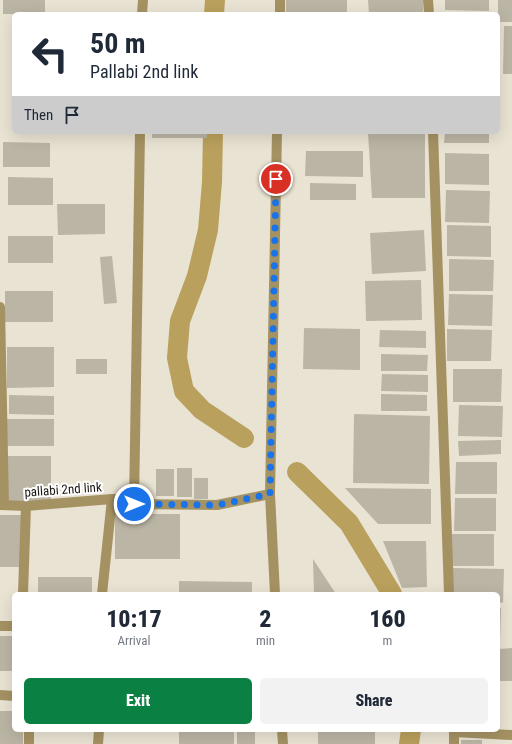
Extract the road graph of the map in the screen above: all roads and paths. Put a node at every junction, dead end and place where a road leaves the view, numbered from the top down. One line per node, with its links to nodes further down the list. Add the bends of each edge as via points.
1 (143, 0): 4 (street)
2 (280, 0): 5 (street)
3 (428, 0): 6 (street)
4 (142, 12)
5 (280, 12)
6 (428, 12)
7 (140, 134): 13 (street)
8 (277, 134): 11 (street)
9 (433, 134): 19 (street)
10 (0, 307): 14 (street)
11 (270, 494): 13 (street, pallabi 2nd link, via 217,505); 18 (street)
12 (112, 499): 13 (street, pallabi 2nd link); 15 (street, pallabi 2nd link); 17 (street)
13 (134, 504)
14 (2, 505): 15 (street, pallabi 2nd link)
15 (26, 506): 16 (street)
16 (23, 592)
17 (102, 592)
18 (275, 592)
19 (449, 592)
20 (0, 626): 21 (street)
21 (12, 626)
22 (0, 695): 23 (street)
23 (12, 696)
24 (29, 732): 30 (street)
25 (98, 732): 31 (street)
26 (282, 732): 32 (street)
27 (454, 732): 33 (street)
28 (468, 732): 29 (street)
29 (512, 735)
30 (29, 744)
31 (98, 744)
32 (283, 744)
33 (454, 744)

